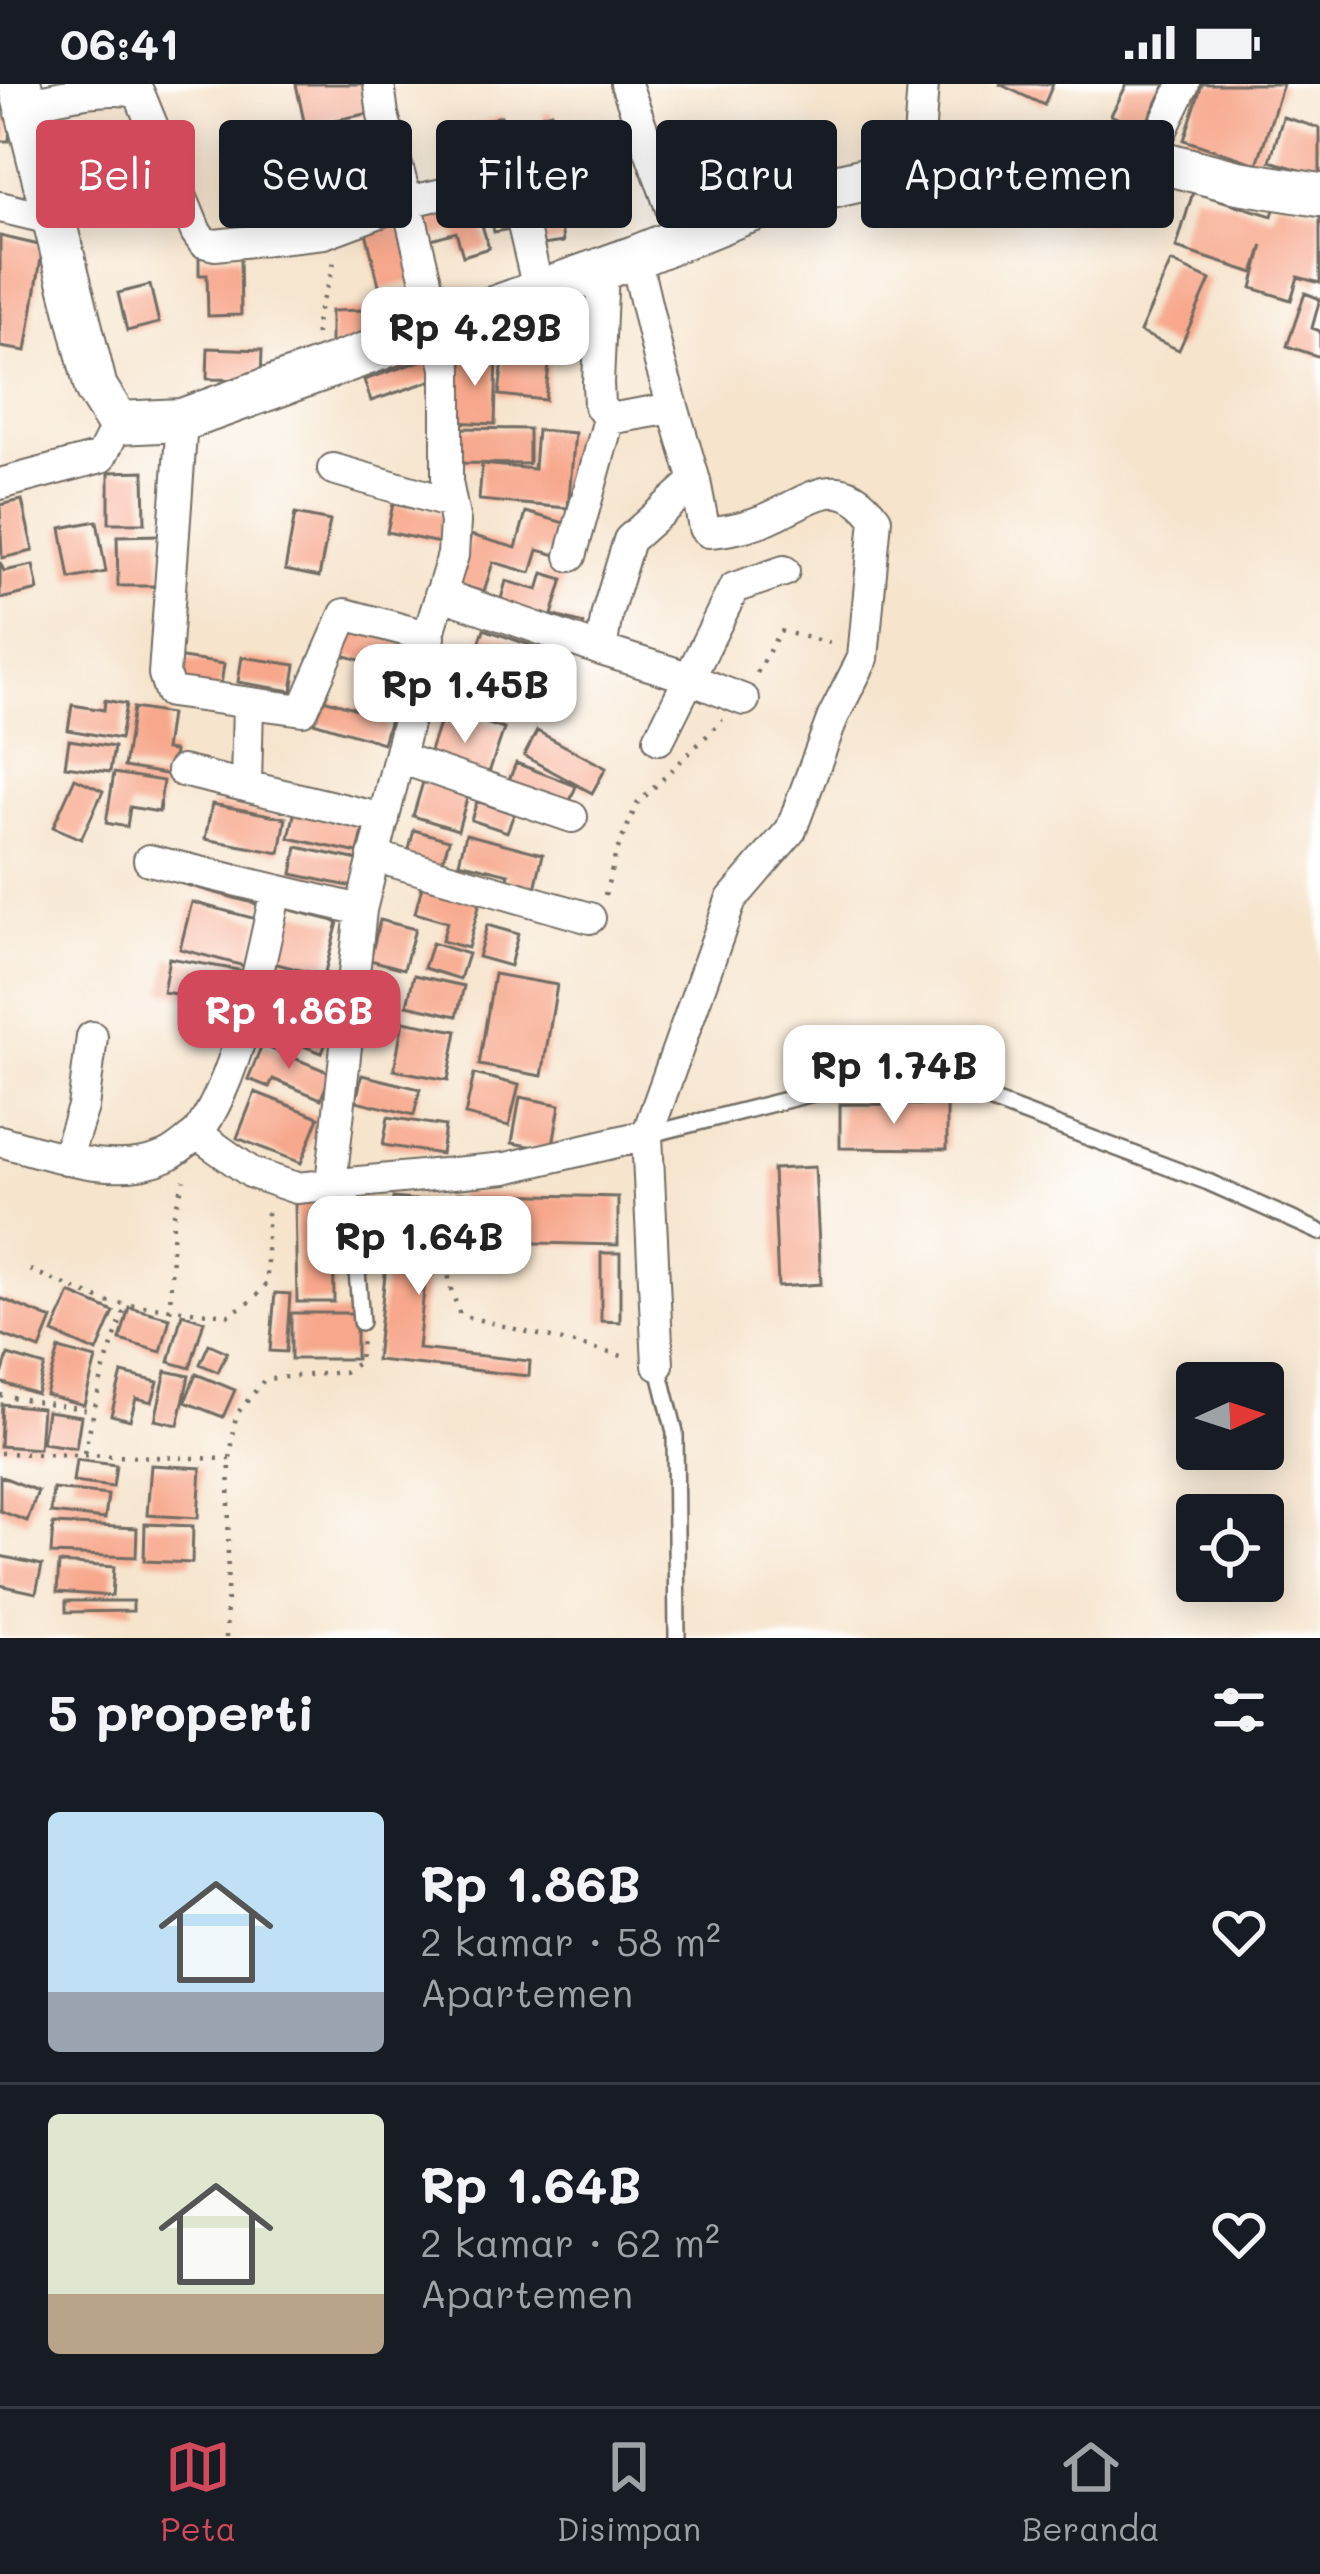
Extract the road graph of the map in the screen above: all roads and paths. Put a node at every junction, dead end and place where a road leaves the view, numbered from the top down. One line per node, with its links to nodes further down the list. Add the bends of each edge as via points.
1 (380, 84): 6 (street)
2 (626, 84): 19 (street)
3 (923, 84): 7 (street)
4 (1184, 84): 8 (street)
5 (22, 94): 9 (street); 18 (street, via 128,87 140,93 203,242)
6 (384, 120)
7 (920, 120)
8 (1167, 120)
9 (36, 149)
10 (1174, 166): 12 (street)
11 (861, 180): 19 (street)
12 (1320, 195)
13 (412, 201): 21 (street, via 512,178)
14 (0, 207): 15 (street)
15 (36, 216)
16 (412, 221): 22 (street)
17 (56, 228): 26 (street, via 96,388)
18 (337, 228)
19 (682, 239): 20 (street)
20 (619, 262): 21 (street); 23 (street); 24 (street, via 598,383)
21 (538, 289): 22 (street)
22 (440, 327): 25 (street); 30 (street)
23 (674, 408): 24 (street); 28 (street)
24 (609, 418): 31 (street)
25 (182, 420): 26 (street); 39 (street, via 166,684 170,692)
26 (118, 423): 29 (street, via 101,457)
27 (333, 469): 30 (street)
28 (695, 481): 35 (street, via 629,540); 36 (street, via 710,532 837,490 862,500 875,519)
29 (0, 484)
30 (451, 503): 33 (street, via 453,555)
31 (572, 556)
32 (784, 571): 37 (street, via 734,588)
33 (440, 594): 34 (street); 35 (street)
34 (430, 637): 39 (street, via 345,614 303,710); 41 (street)
35 (601, 650): 37 (street)
36 (862, 658): 38 (path, via 779,631); 55 (street, via 791,830 731,900)
37 (692, 680): 38 (street); 40 (street)
38 (744, 700): 50 (path, via 637,804 601,910)
39 (248, 705): 43 (street)
40 (659, 739)
41 (400, 758): 44 (street); 45 (street)
42 (182, 771): 43 (street)
43 (246, 784): 45 (street)
44 (572, 817)
45 (384, 819): 46 (street)
46 (373, 856): 49 (street); 50 (street)
47 (149, 860): 48 (street)
48 (276, 890): 49 (street); 51 (street)
49 (362, 910): 52 (street)
50 (590, 918)
51 (257, 978): 52 (path); 54 (street, via 222,1092)
52 (351, 996): 60 (street)
53 (92, 1037): 57 (street)
54 (204, 1124): 57 (street, via 165,1156); 59 (street); 64 (path, via 173,1216)
55 (647, 1135): 58 (street, via 506,1168); 61 (lane, via 865,1080 914,1079 1208,1182); 66 (street)
56 (0, 1141): 57 (street)
57 (66, 1159)
58 (435, 1175): 60 (street); 66 (path, via 460,1315)
59 (266, 1180): 60 (street, via 296,1187); 64 (path, via 267,1282 228,1316)
60 (340, 1182): 65 (lane)
61 (1320, 1232)
62 (30, 1270): 63 (path)
63 (125, 1305): 64 (path); 68 (path)
64 (170, 1311)
65 (361, 1322): 71 (path, via 359,1362 344,1372 265,1379 250,1394 236,1415)
66 (658, 1365): 73 (lane, via 674,1432)
67 (0, 1395): 68 (path)
68 (94, 1412): 69 (path)
69 (83, 1453): 70 (path); 71 (path)
70 (0, 1454)
71 (230, 1459): 72 (path)
72 (226, 1638)
73 (676, 1638)

